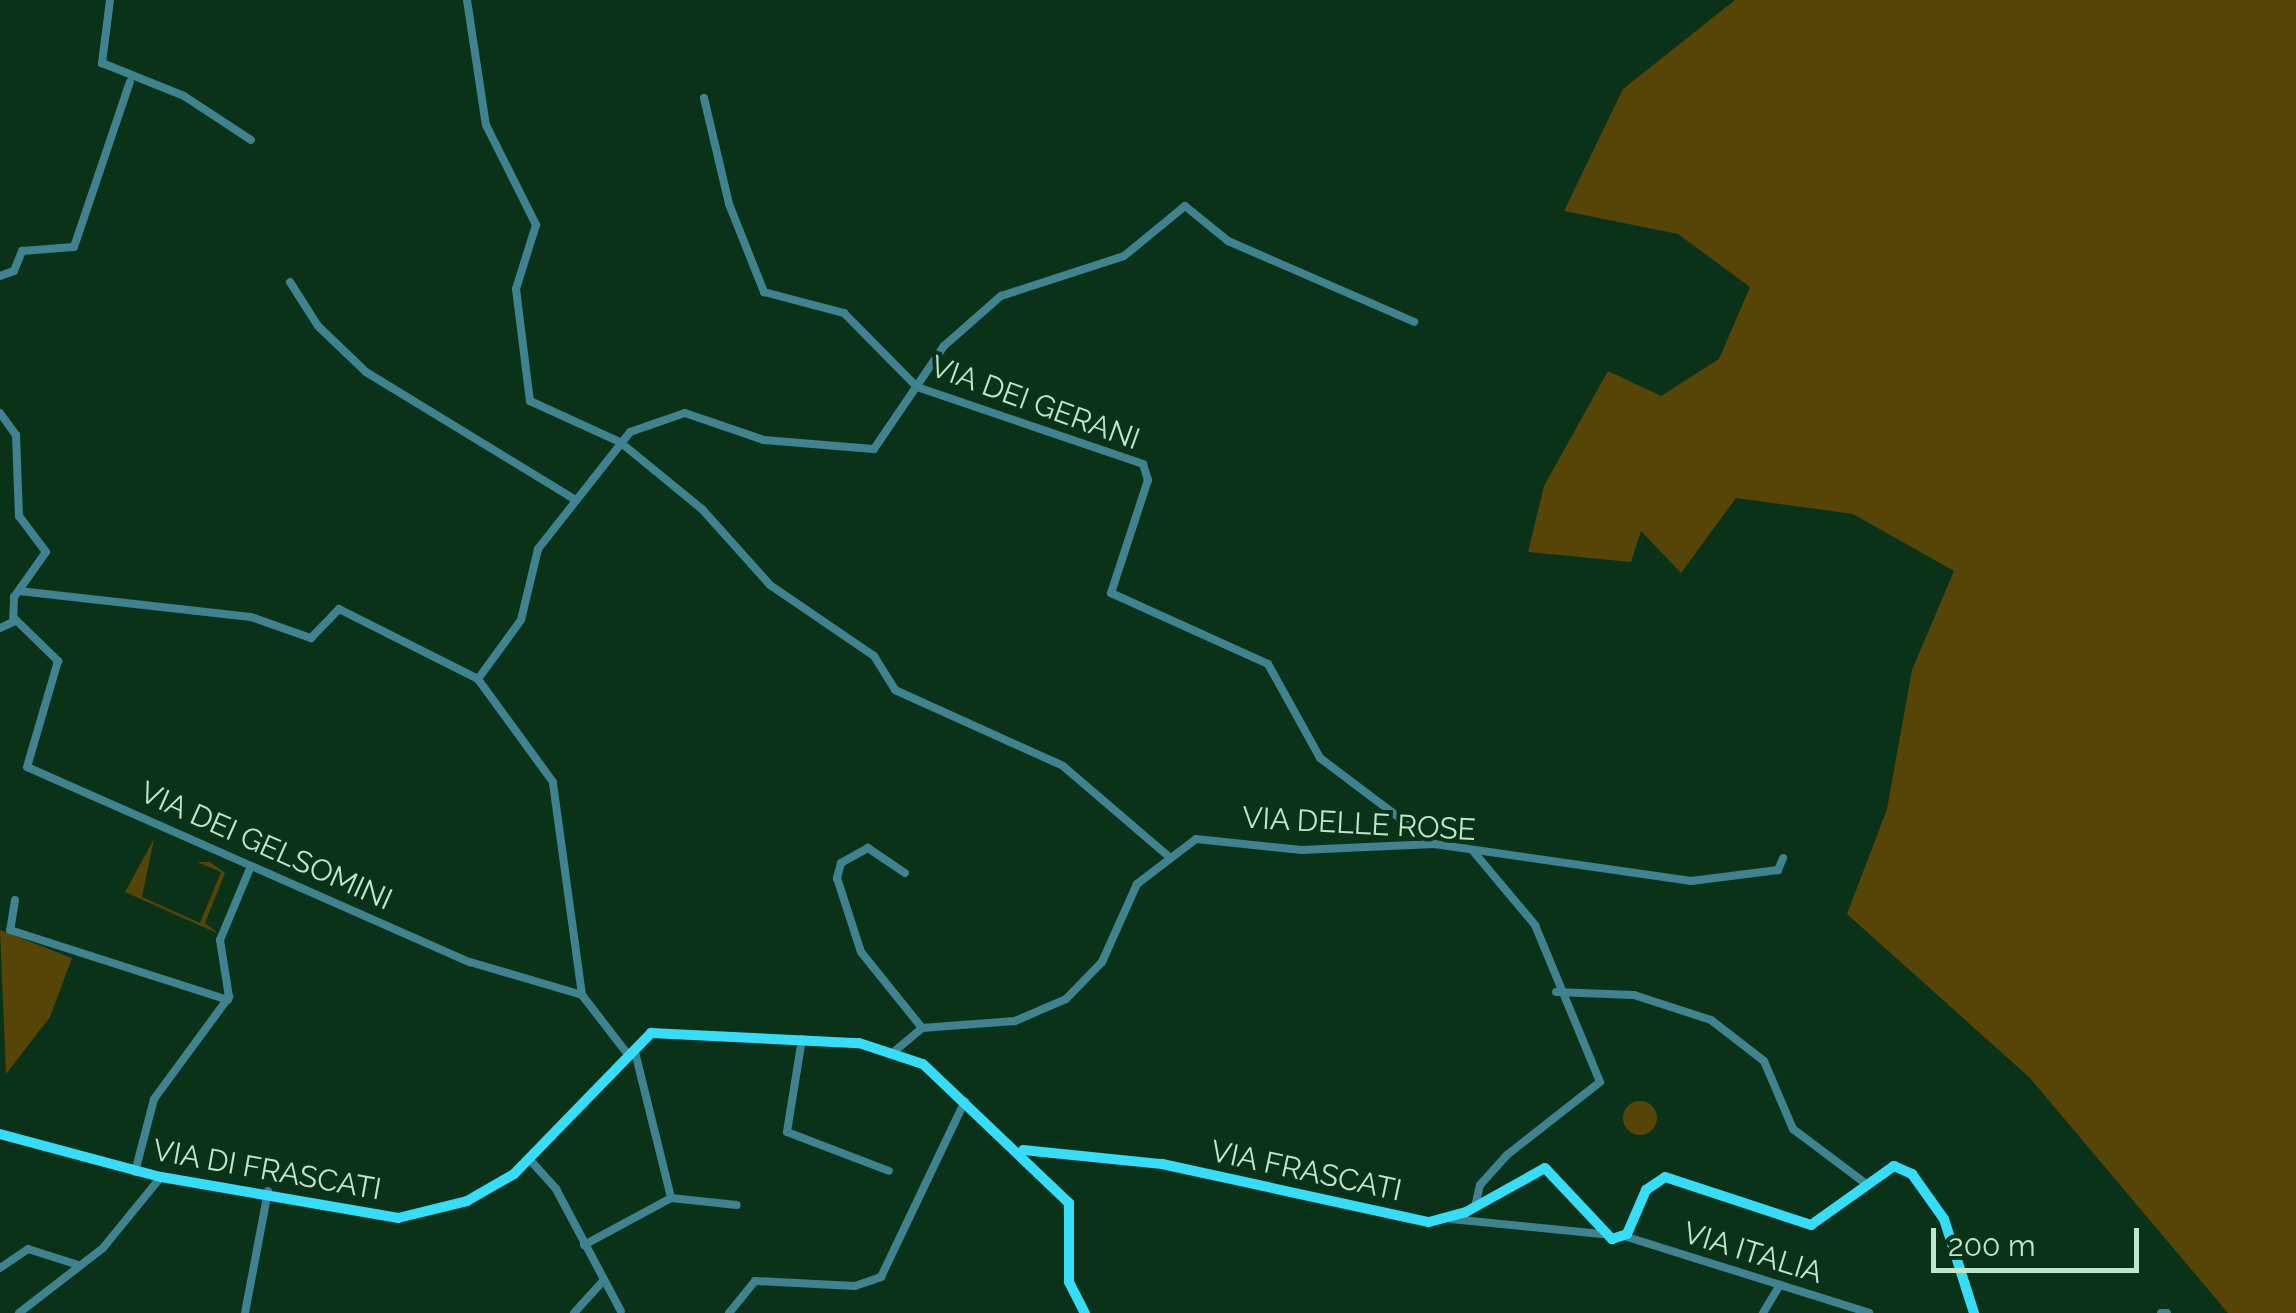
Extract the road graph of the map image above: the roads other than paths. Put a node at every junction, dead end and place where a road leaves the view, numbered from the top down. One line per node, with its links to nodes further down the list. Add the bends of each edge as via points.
1 (110, 0): 3 (street, via 99,56)
2 (468, 0): 11 (street, via 486,125 536,228 516,292 528,396)
3 (130, 82): 5 (street, via 184,96); 6 (street, via 74,247 20,252 14,271)
4 (704, 98): 9 (street, VIA DEI GERANI, via 762,289 844,313)
5 (251, 140)
6 (0, 276)
7 (290, 282): 12 (street, via 318,326 366,372)
8 (1414, 322): 9 (street, via 1228,241 1185,206 1124,256 1004,294 944,346)
9 (918, 387): 11 (street, via 884,443 864,452 764,440 682,412 646,422); 17 (street, VIA DEI GERANI, via 1141,462 1148,480 1111,576 1112,595 1268,664 1321,759)
10 (0, 414): 13 (street, via 16,434 19,518 46,550)
11 (620, 442): 12 (street); 19 (street, via 702,509 770,585 874,656 895,690 1060,764)
12 (576, 500): 16 (street, via 538,549 522,620)
13 (19, 591): 14 (street); 16 (street, via 254,618 310,638 340,609)
14 (14, 618): 15 (street); 21 (street, VIA DEI GELSOMINI, via 58,660 28,767)
15 (0, 628)
16 (478, 679): 26 (street, via 534,743 556,789)
17 (1434, 844): 18 (street, VIA DELLE ROSE); 19 (street, VIA DELLE ROSE, via 1296,850 1203,838)
18 (1474, 851): 20 (street, VIA DELLE ROSE, via 1688,880 1774,870); 24 (street, via 1533,921)
19 (1168, 856): 27 (street, VIA DELLE ROSE, via 1133,889 1104,960 1066,999 1015,1021)
20 (1783, 858)
21 (251, 866): 25 (street, via 220,940); 26 (street, VIA DEI GELSOMINI, via 470,962)
22 (904, 873): 27 (street, via 870,848 836,872 860,952)
23 (16, 900): 25 (street, via 10,930)
24 (1556, 992): 41 (street, via 1634,995 1666,1011 1708,1019 1762,1059 1790,1125); 45 (street, via 1590,1046 1598,1089 1518,1144 1481,1182)
25 (229, 995): 39 (street, via 154,1098)
26 (582, 995): 29 (street)
27 (922, 1028): 30 (street)
28 (802, 1039): 29 (main road, via 704,1041 661,1031); 30 (main road); 38 (street, via 787,1132)
29 (631, 1049): 31 (main road, VIA DI FRASCATI); 32 (street); 33 (street)
30 (896, 1050): 34 (main road)
31 (614, 1069): 32 (street); 37 (main road, VIA DI FRASCATI)
32 (628, 1071): 33 (street)
33 (638, 1080): 43 (street)
34 (965, 1102): 36 (main road); 58 (street, via 881,1277 855,1286 755,1281)
35 (0, 1134): 39 (main road, VIA DI FRASCATI)
36 (1022, 1150): 46 (main road, VIA FRASCATI, via 1162,1164 1353,1212); 59 (main road, via 1074,1211 1069,1282)
37 (531, 1161): 42 (main road, VIA DI FRASCATI, via 477,1197 401,1218); 49 (street)
38 (888, 1171)
39 (136, 1172): 40 (main road, VIA DI FRASCATI)
40 (161, 1177): 42 (main road, VIA DI FRASCATI); 50 (street)
41 (1865, 1182): 48 (main road, via 1833,1217 1804,1226 1666,1177 1648,1188); 62 (main road, via 1887,1166 1912,1174 1948,1228)
42 (268, 1191): 56 (street)
43 (670, 1198): 44 (street); 49 (street)
44 (737, 1205)
45 (1475, 1208): 46 (main road, VIA FRASCATI); 47 (main road, VIA FRASCATI, via 1544,1168)
46 (1448, 1219): 47 (street)
47 (1601, 1234): 48 (main road)
48 (1624, 1236): 53 (street, VIA ITALIA)
49 (584, 1245): 52 (street)
50 (78, 1265): 51 (street, via 28,1249); 55 (street)
51 (0, 1268)
52 (604, 1280): 54 (street); 57 (street)
53 (1780, 1285): 60 (street); 61 (street, VIA ITALIA)
54 (621, 1312)
55 (19, 1313)
56 (246, 1313)
57 (574, 1313)
58 (729, 1313)
59 (1084, 1313)
60 (1763, 1313)
61 (1869, 1313)
62 (1974, 1313)

